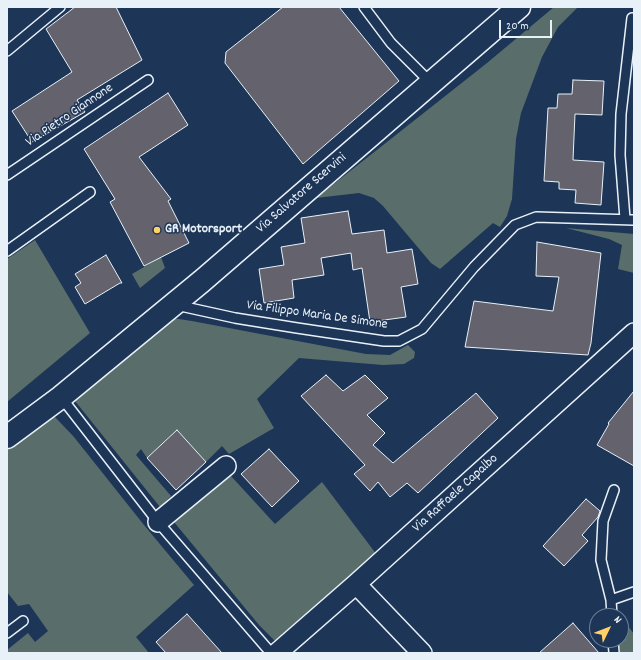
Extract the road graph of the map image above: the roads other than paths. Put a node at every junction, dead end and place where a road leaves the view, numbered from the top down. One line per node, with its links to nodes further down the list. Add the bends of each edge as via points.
1 (60, 7): 5 (lane)
2 (364, 7): 7 (lane, via 391,43)
3 (519, 7): 7 (main road, Via Salvatore Scervini)
4 (632, 18): 10 (lane, via 621,114 620,155)
5 (7, 51)
6 (148, 80): 8 (lane, Via Pietro Giannone)
7 (431, 83): 12 (main road, Via Salvatore Scervini)
8 (7, 175)
9 (90, 192): 11 (lane)
10 (629, 220): 12 (lane, Via Filippo Maria De Simone, via 536,217 515,225 474,267 422,329 399,341 297,328 174,304)
11 (7, 251)
12 (202, 281): 14 (main road, Via Salvatore Scervini)
13 (634, 333): 19 (street, Via Raffaele Capalbo)
14 (61, 397): 15 (main road, Via Salvatore Scervini); 18 (lane)
15 (7, 437)
16 (226, 466): 18 (street)
17 (614, 490): 21 (lane, via 603,521 602,552)
18 (158, 522): 25 (lane)
19 (356, 584): 26 (street, Via Raffaele Capalbo); 27 (street)
20 (634, 592): 21 (lane)
21 (611, 600): 22 (lane)
22 (612, 608)
23 (23, 621): 24 (lane)
24 (7, 633)
25 (271, 653)
26 (277, 653)
27 (422, 653)

